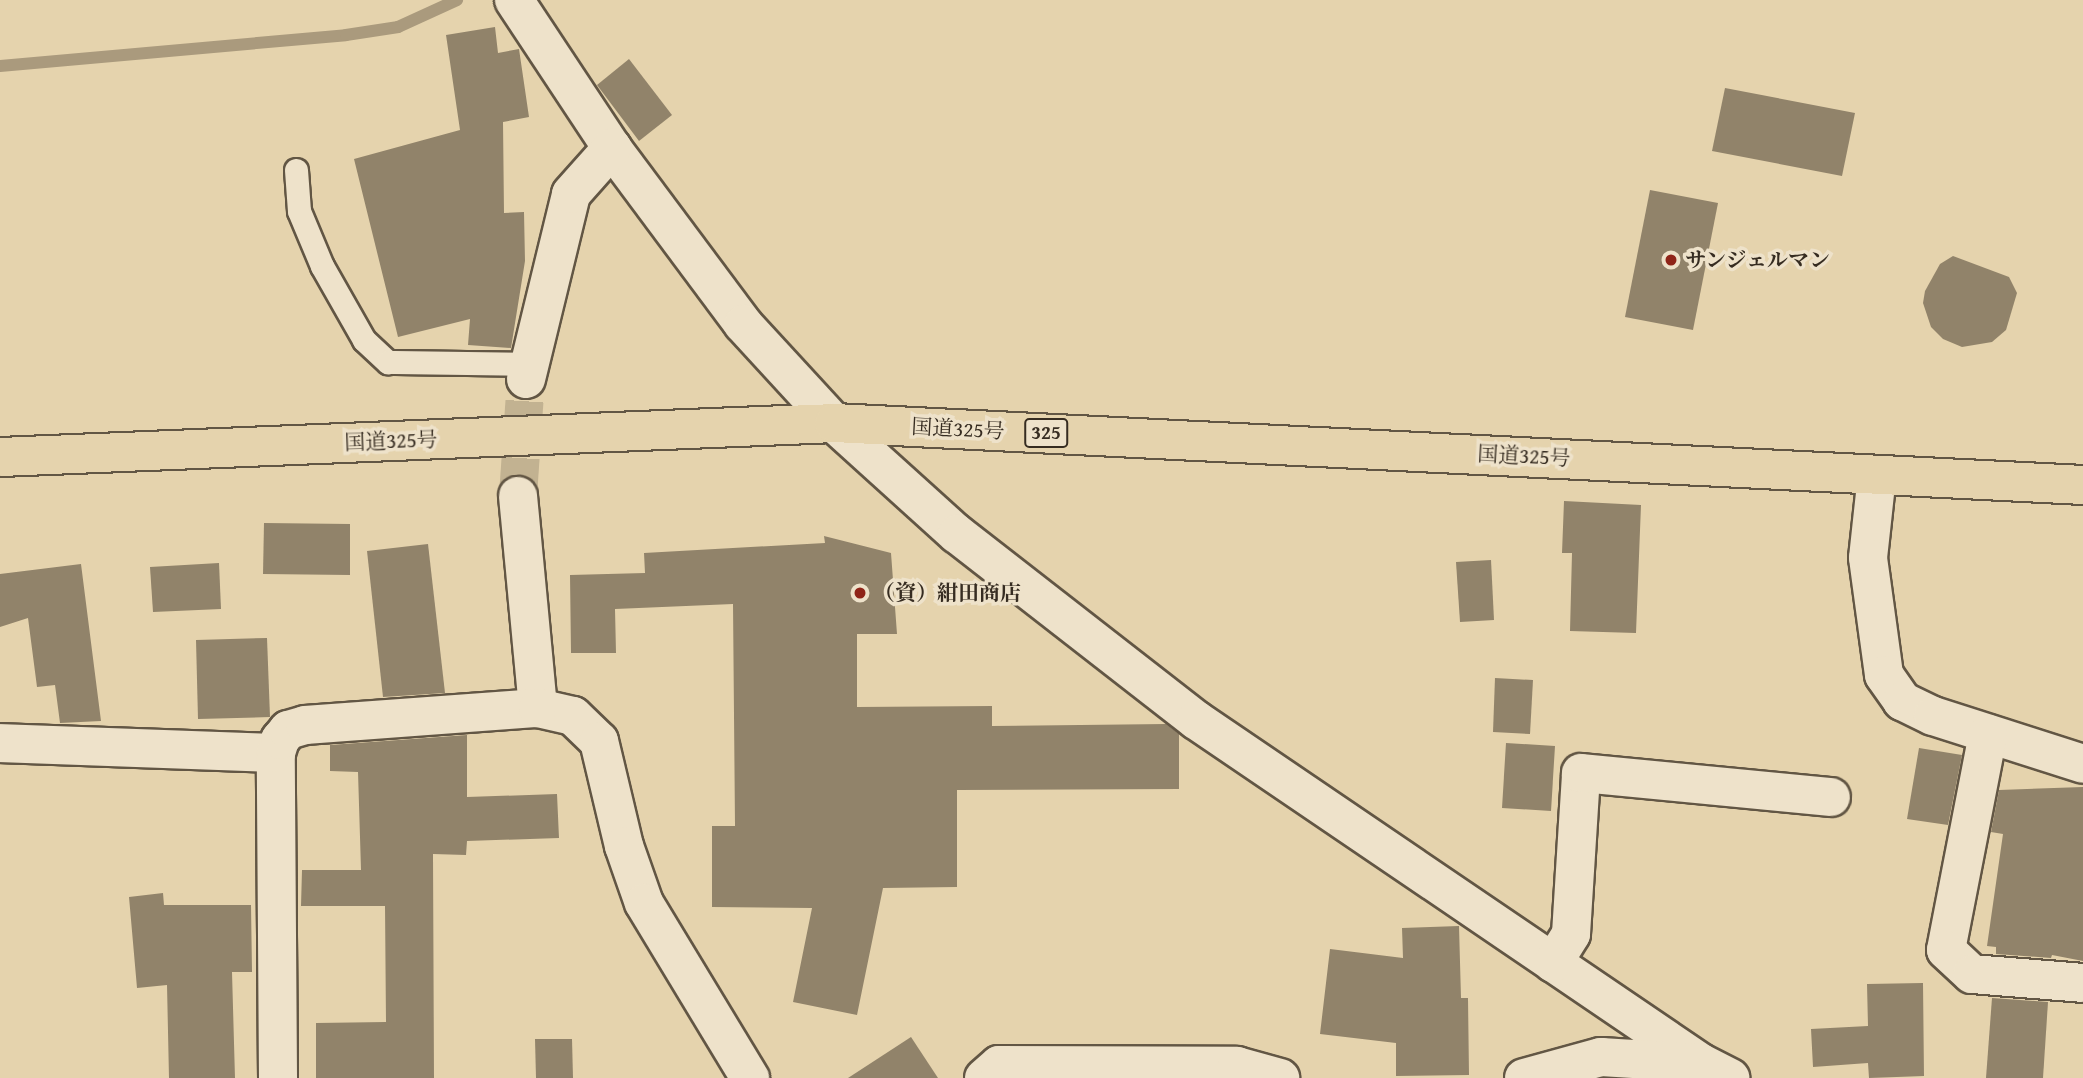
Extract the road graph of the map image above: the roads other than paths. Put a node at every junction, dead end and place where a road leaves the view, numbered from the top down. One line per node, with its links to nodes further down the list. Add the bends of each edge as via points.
1 (514, 0): 2 (street)
2 (612, 148): 4 (street, via 571,194); 5 (street, via 743,324)
3 (296, 170): 4 (lane, via 299,211 323,266 364,340 388,362)
4 (526, 371)
5 (834, 423): 6 (highway, 国道325号 / 325); 7 (highway, 国道325号 / 325); 16 (street, via 957,534 1196,720)
6 (4, 457)
7 (1877, 475): 8 (highway, 国道325号 / 325); 11 (street, via 1868,558 1884,675 1902,701)
8 (2083, 485)
9 (518, 496): 10 (street)
10 (538, 708): 13 (street, via 305,725 288,730); 21 (street, via 573,716 599,741 624,846 644,903)
11 (1988, 734): 14 (street); 17 (street, via 1946,950 1972,974)
12 (0, 743): 13 (street)
13 (276, 753): 20 (street)
14 (2083, 764)
15 (1831, 797): 16 (street, via 1581,773 1571,934)
16 (1553, 963): 19 (street)
17 (2083, 983)
18 (1604, 1067): 19 (street); 24 (street)
19 (1716, 1071)
20 (278, 1078)
21 (750, 1078)
22 (984, 1078): 23 (street, via 999,1065 1012,1065 1237,1066)
23 (1280, 1078)
24 (1524, 1078)

